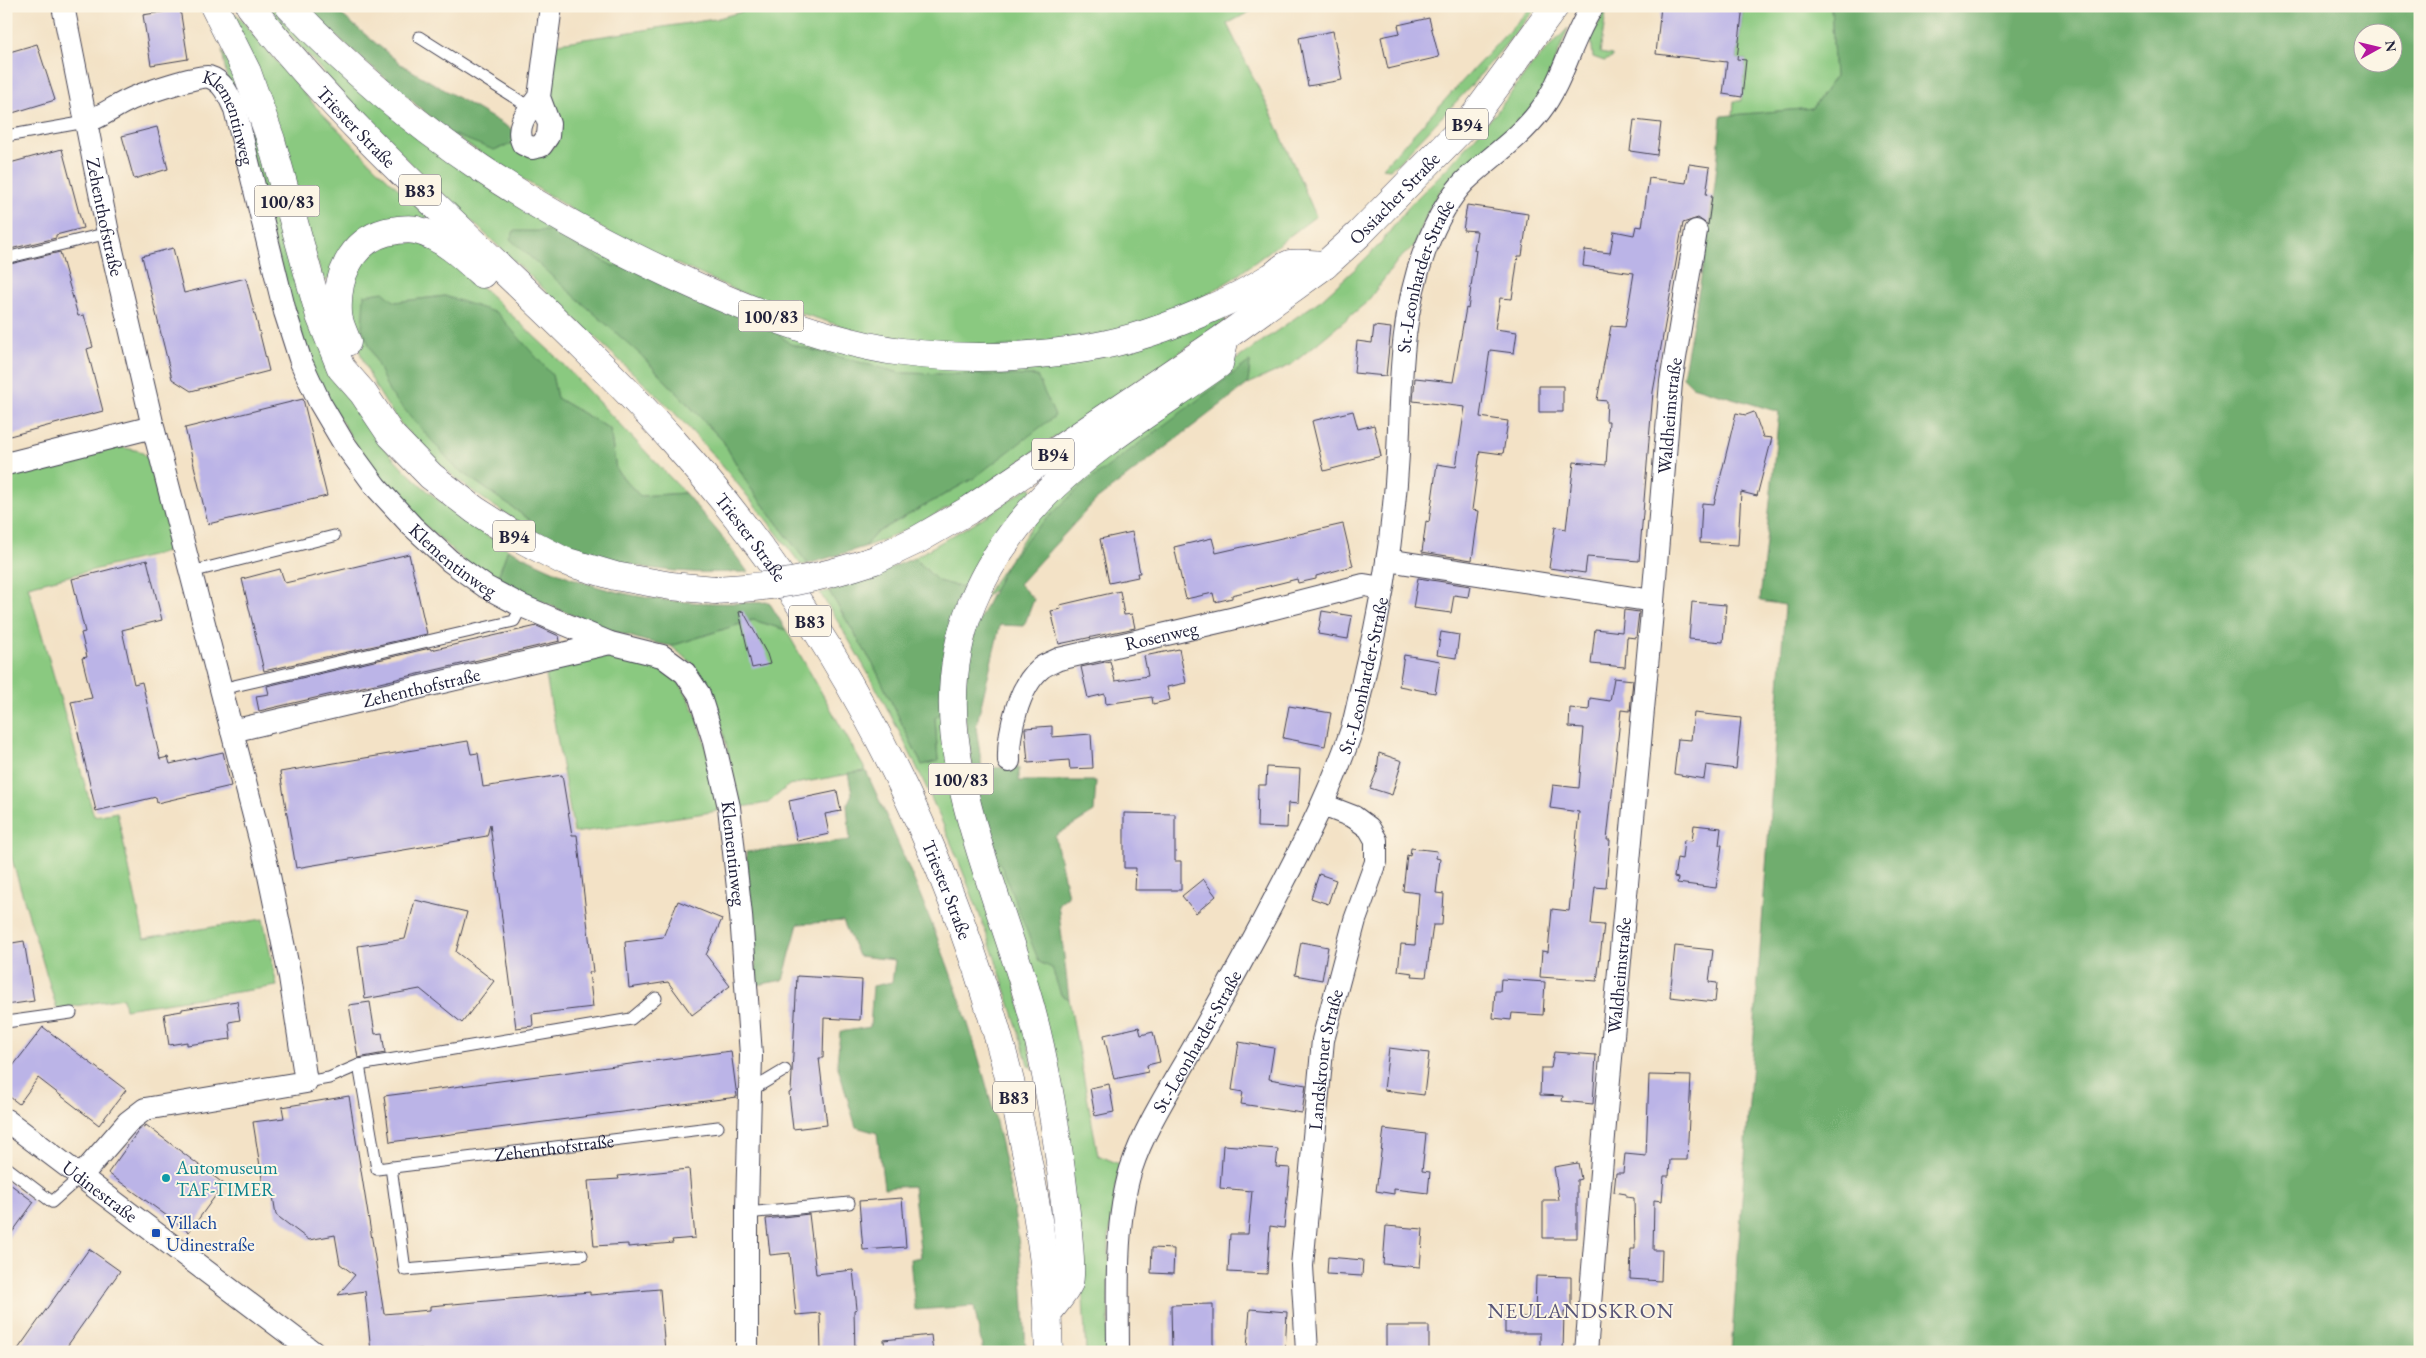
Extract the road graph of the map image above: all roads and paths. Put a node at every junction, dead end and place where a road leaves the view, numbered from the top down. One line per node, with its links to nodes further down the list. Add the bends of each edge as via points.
1 (63, 6): 10 (street, Zehenthofstraße)
2 (214, 6): 18 (main road, 100/83, via 247,72 271,140 320,316 340,368)
3 (250, 6): 17 (main road, Triester Straße / B83, via 332,104)
4 (290, 6): 15 (main road, 100/83, via 326,45 394,105 469,161 546,211 635,259 742,306 829,336 899,352 954,357 1030,355 1090,348 1158,329 1215,307 1290,264)
5 (551, 6): 9 (street)
6 (1555, 6): 15 (main road, Ossiacher Straße / B94, via 1475,115)
7 (1593, 6): 22 (street, St.-Leonharder-Straße, via 1542,109 1516,139 1463,182 1445,208 1425,250 1410,304 1403,350 1398,456)
8 (419, 36): 9 (lane)
9 (535, 103)
10 (86, 122): 11 (lane); 13 (street, Zehenthofstraße); 26 (street, Klementinweg, via 131,99 192,79 207,76 219,82 235,108 285,312 301,362 320,403 376,487 412,526 457,566 486,587)
11 (6, 136)
12 (1696, 231): 25 (street, Waldheimstraße, via 1671,382)
13 (108, 233): 14 (lane); 19 (street, Zehenthofstraße)
14 (6, 258)
15 (1325, 266): 16 (main road, Ossiacher Straße / B94)
16 (1225, 337): 18 (main road, B94, bridge, via 969,510 917,540 875,560 798,583 761,588 715,590 671,586 615,576 564,560 514,535 430,476 391,435); 47 (main road, 100/83, via 1218,364 1079,465 1043,497 1006,540 981,582 963,626 956,659 951,699 955,750 964,796 1026,991 1056,1128 1070,1282)
17 (600, 366): 18 (main road, via 532,323 464,257 433,236 416,230 398,229 378,234 360,245 346,264 338,291 338,315); 47 (main road, Triester Straße / B83, via 673,440 771,561 857,700 910,804 968,942 995,1025 1024,1140 1044,1257)
18 (364, 393)
19 (153, 427): 20 (street); 23 (street, Zehenthofstraße)
20 (6, 464)
21 (334, 536): 23 (lane)
22 (1387, 560): 24 (street, St.-Leonharder-Straße); 25 (street)
23 (190, 572): 28 (street, Zehenthofstraße)
24 (1382, 588): 30 (street, Rosenweg, via 1364,585 1059,659 1041,668 1014,714); 31 (street, St.-Leonharder-Straße, via 1352,728)
25 (1654, 601): 53 (street, Waldheimstraße)
26 (522, 606): 27 (street, Klementinweg); 28 (lane, via 514,621)
27 (610, 643): 29 (street, Zehenthofstraße); 38 (street, Klementinweg, via 662,656 685,672 699,694 708,720 728,807 742,915 751,1055)
28 (221, 689): 29 (street, Zehenthofstraße)
29 (232, 731): 37 (street, Zehenthofstraße, via 269,875 290,977)
30 (1009, 762)
31 (1323, 805): 51 (street, St.-Leonharder-Straße, via 1251,945 1145,1135 1131,1170 1118,1268); 52 (street, Landskroner Straße, via 1354,817 1369,828 1376,840 1376,862 1355,920 1323,1040 1302,1266)
32 (656, 998): 35 (lane, via 632,1019)
33 (71, 1014): 34 (lane)
34 (6, 1022)
35 (359, 1065): 37 (lane, via 329,1078); 42 (lane, via 377,1169)
36 (785, 1070): 38 (lane)
37 (306, 1082): 43 (street, via 145,1109 128,1122)
38 (750, 1091): 45 (street, Klementinweg)
39 (6, 1120): 43 (street, Udinestraße)
40 (718, 1126): 42 (lane, Zehenthofstraße)
41 (6, 1167): 43 (lane, via 52,1202)
42 (391, 1167): 46 (lane, via 405,1270)
43 (81, 1176): 48 (street, Udinestraße)
44 (849, 1203): 45 (lane)
45 (747, 1213): 49 (street, Klementinweg)
46 (582, 1255)
47 (1047, 1314): 50 (main road, Triester Straße / B83)
48 (312, 1352)
49 (748, 1352)
50 (1049, 1352)
51 (1118, 1352)
52 (1307, 1352)
53 (1586, 1352)

